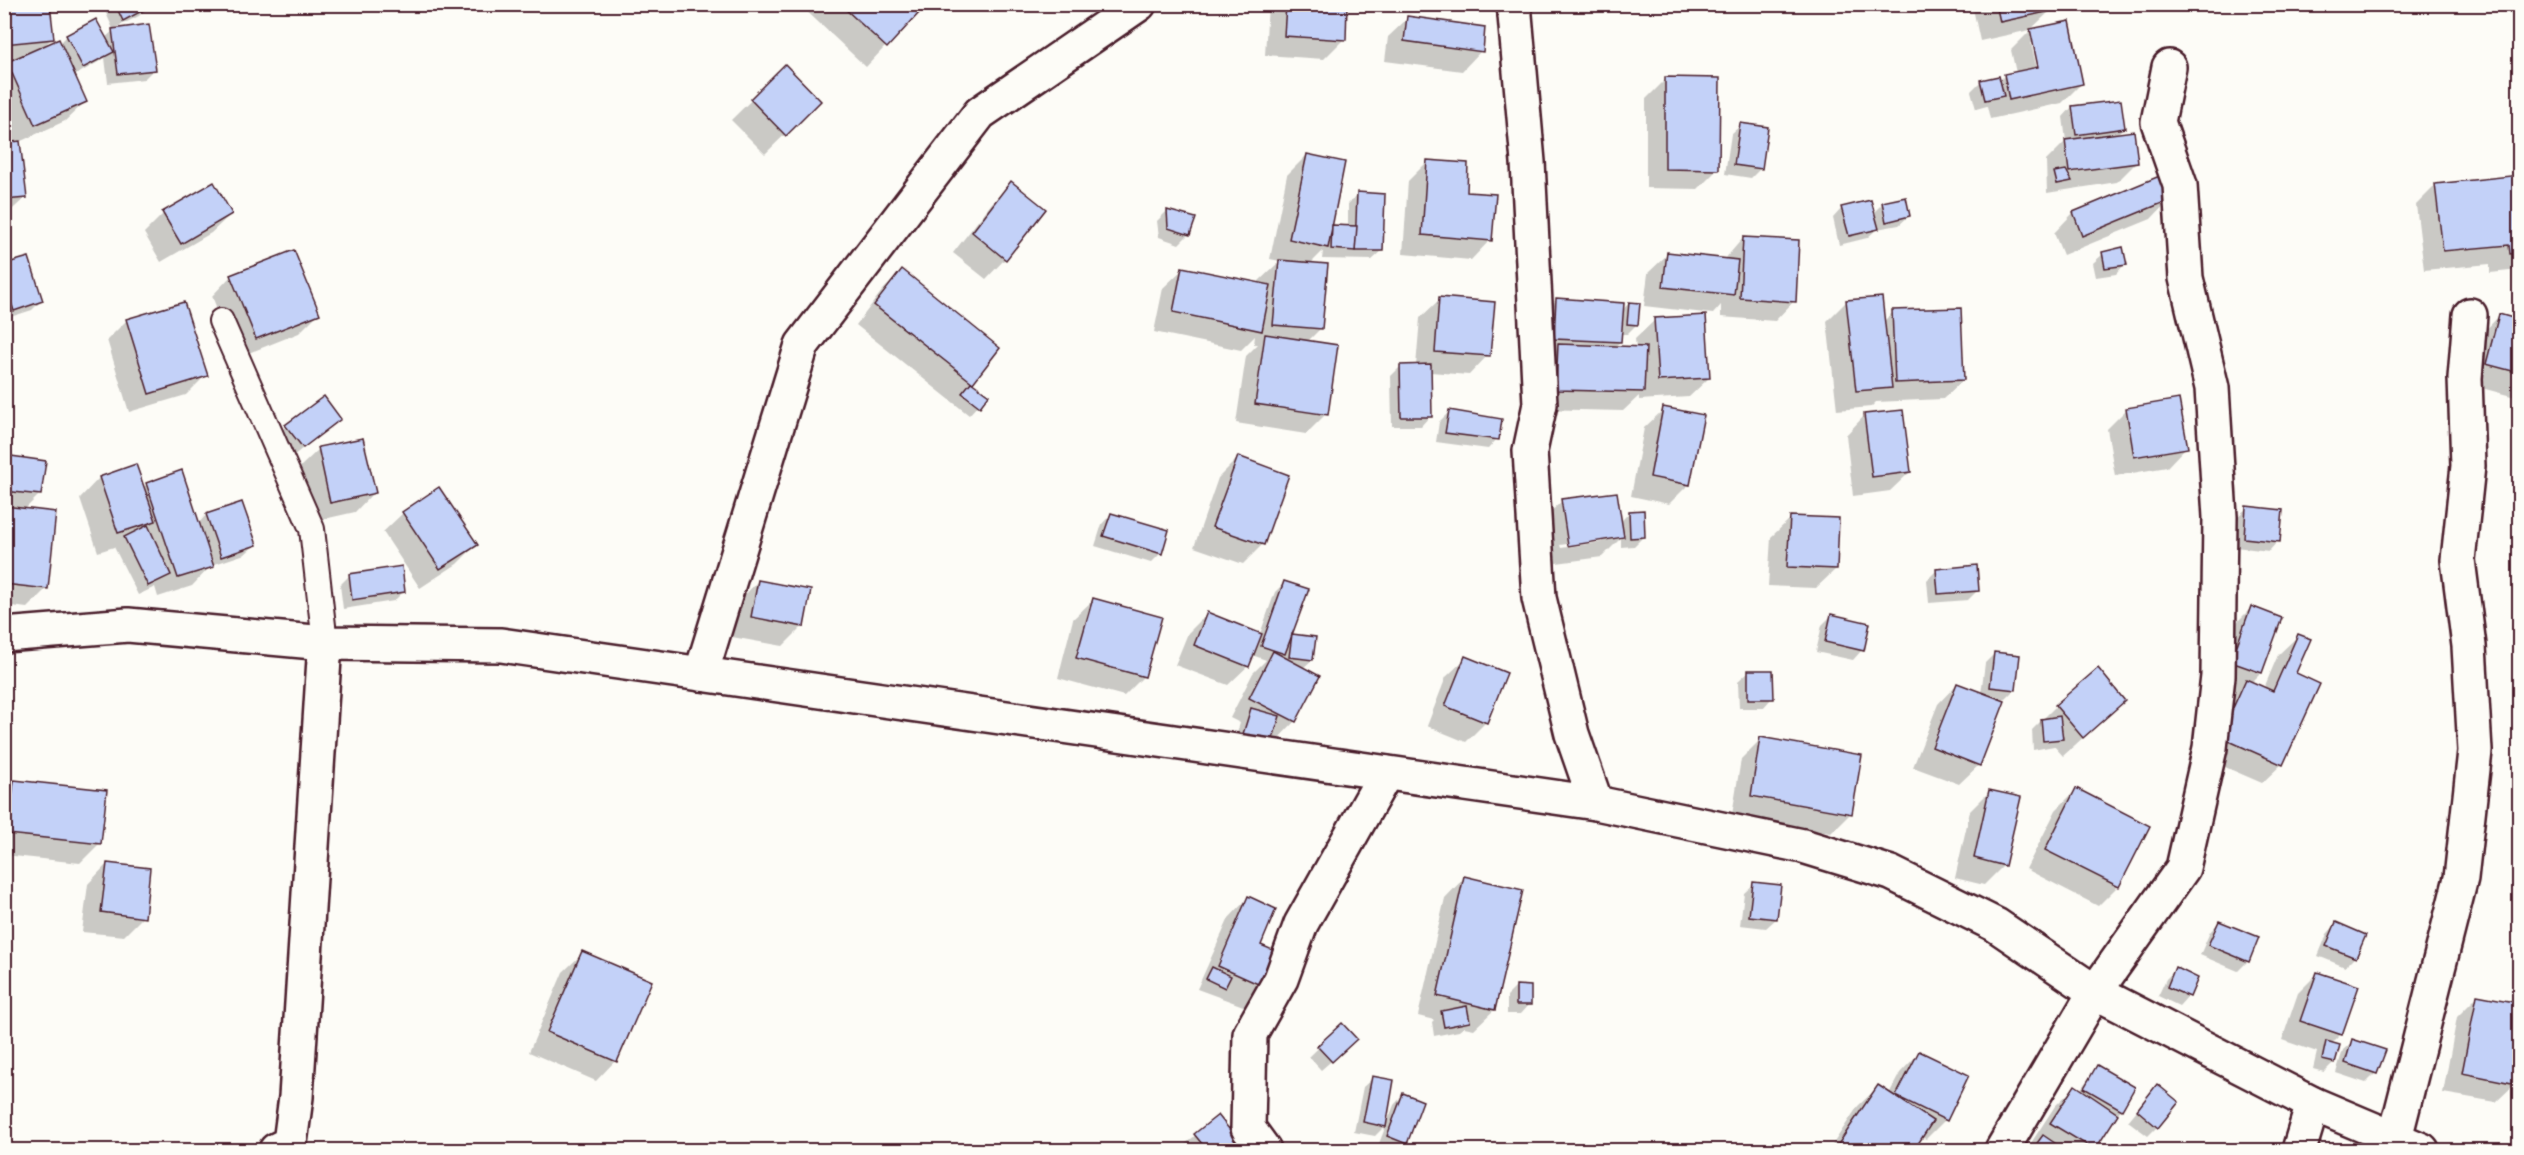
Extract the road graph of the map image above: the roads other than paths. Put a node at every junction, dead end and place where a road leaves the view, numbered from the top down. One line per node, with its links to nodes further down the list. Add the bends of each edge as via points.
1 (1139, 4): 8 (street, via 980,113 802,345)
2 (1514, 4): 10 (street, via 1528,162 1540,404 1530,451 1539,598 1572,734)
3 (2169, 67): 11 (street, via 2158,122 2180,185 2186,278 2212,388 2220,517 2218,676 2210,748 2183,868)
4 (2470, 315): 13 (street, via 2465,378 2468,466 2458,561 2469,646 2475,751 2462,878)
5 (220, 321): 7 (lane, via 312,529)
6 (4, 635): 7 (street, via 128,625)
7 (325, 643): 8 (street, via 501,645); 14 (street, via 296,1097)
8 (701, 674): 9 (street)
9 (1386, 773): 10 (street); 15 (street, via 1301,924 1281,979 1250,1034 1248,1128)
10 (1596, 803): 11 (street, via 1803,846 1891,873 1996,925)
11 (2095, 992): 12 (street); 16 (street)
12 (2313, 1104): 13 (street); 17 (street)
13 (2409, 1144)
14 (285, 1148)
15 (1264, 1150)
16 (2002, 1150)
17 (2299, 1150)

